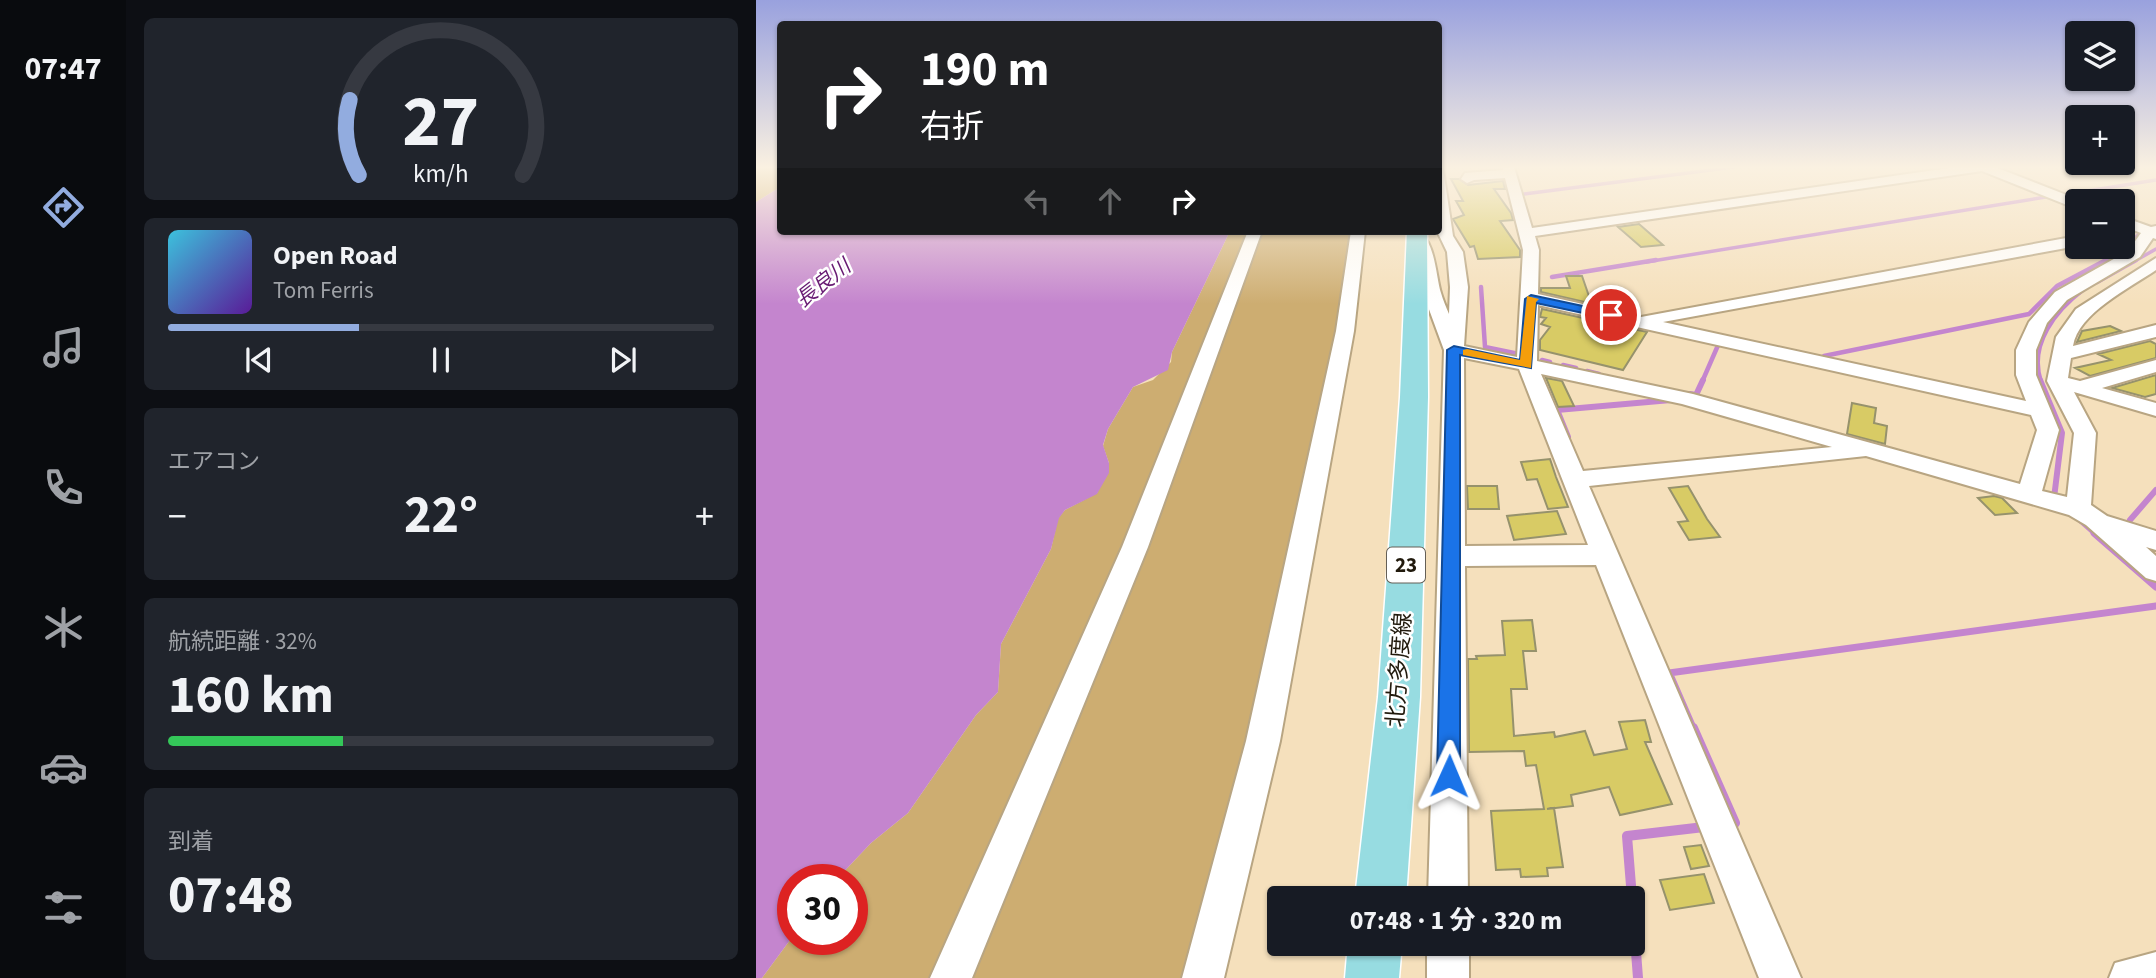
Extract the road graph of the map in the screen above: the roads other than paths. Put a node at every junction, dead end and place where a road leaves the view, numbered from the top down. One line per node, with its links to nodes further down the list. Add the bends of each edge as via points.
1 (1442, 213): 17 (street, via 1445,236 1455,252 1459,287)
2 (1521, 213): 6 (street)
3 (1668, 213): 6 (street)
4 (2135, 225): 5 (street)
5 (2152, 231): 24 (street, via 2134,254 2061,296 2038,322 2026,350 2026,375)
6 (1527, 233): 13 (street)
7 (1253, 235): 38 (street, via 1135,547)
8 (1357, 235): 39 (street, via 1345,331 1263,741)
9 (1417, 235): 17 (street, via 1432,293)
10 (1417, 235): 33 (main road, 北方多度線 / 23, via 1399,697)
11 (2065, 243): 14 (street)
12 (2156, 263): 18 (street, via 2082,313 2065,337)
13 (1531, 299): 14 (street); 20 (street)
14 (1638, 321): 24 (street)
15 (2156, 331): 16 (street)
16 (2116, 341): 18 (street); 19 (street)
17 (1454, 350): 20 (street); 31 (street)
18 (2061, 355): 21 (street)
19 (2156, 364): 22 (street)
20 (1527, 365): 25 (street, via 1686,398); 26 (street)
21 (2057, 381): 22 (street); 28 (street, via 2085,433)
22 (2081, 387): 23 (street)
23 (2156, 410)
24 (2040, 411): 27 (street, via 2048,430)
25 (1874, 450): 26 (street); 27 (street)
26 (1574, 480): 30 (street)
27 (2037, 497): 28 (street)
28 (2086, 514): 29 (street); 32 (street)
29 (2156, 541)
30 (1605, 555): 31 (street); 42 (street)
31 (1451, 556): 34 (street)
32 (2156, 570)
33 (1381, 886)
34 (1448, 886)
35 (1374, 956): 40 (main road)
36 (1448, 956): 41 (street)
37 (2156, 973): 43 (street)
38 (951, 978)
39 (1203, 978)
40 (1372, 978)
41 (1448, 978)
42 (1780, 978)
43 (2130, 978)

